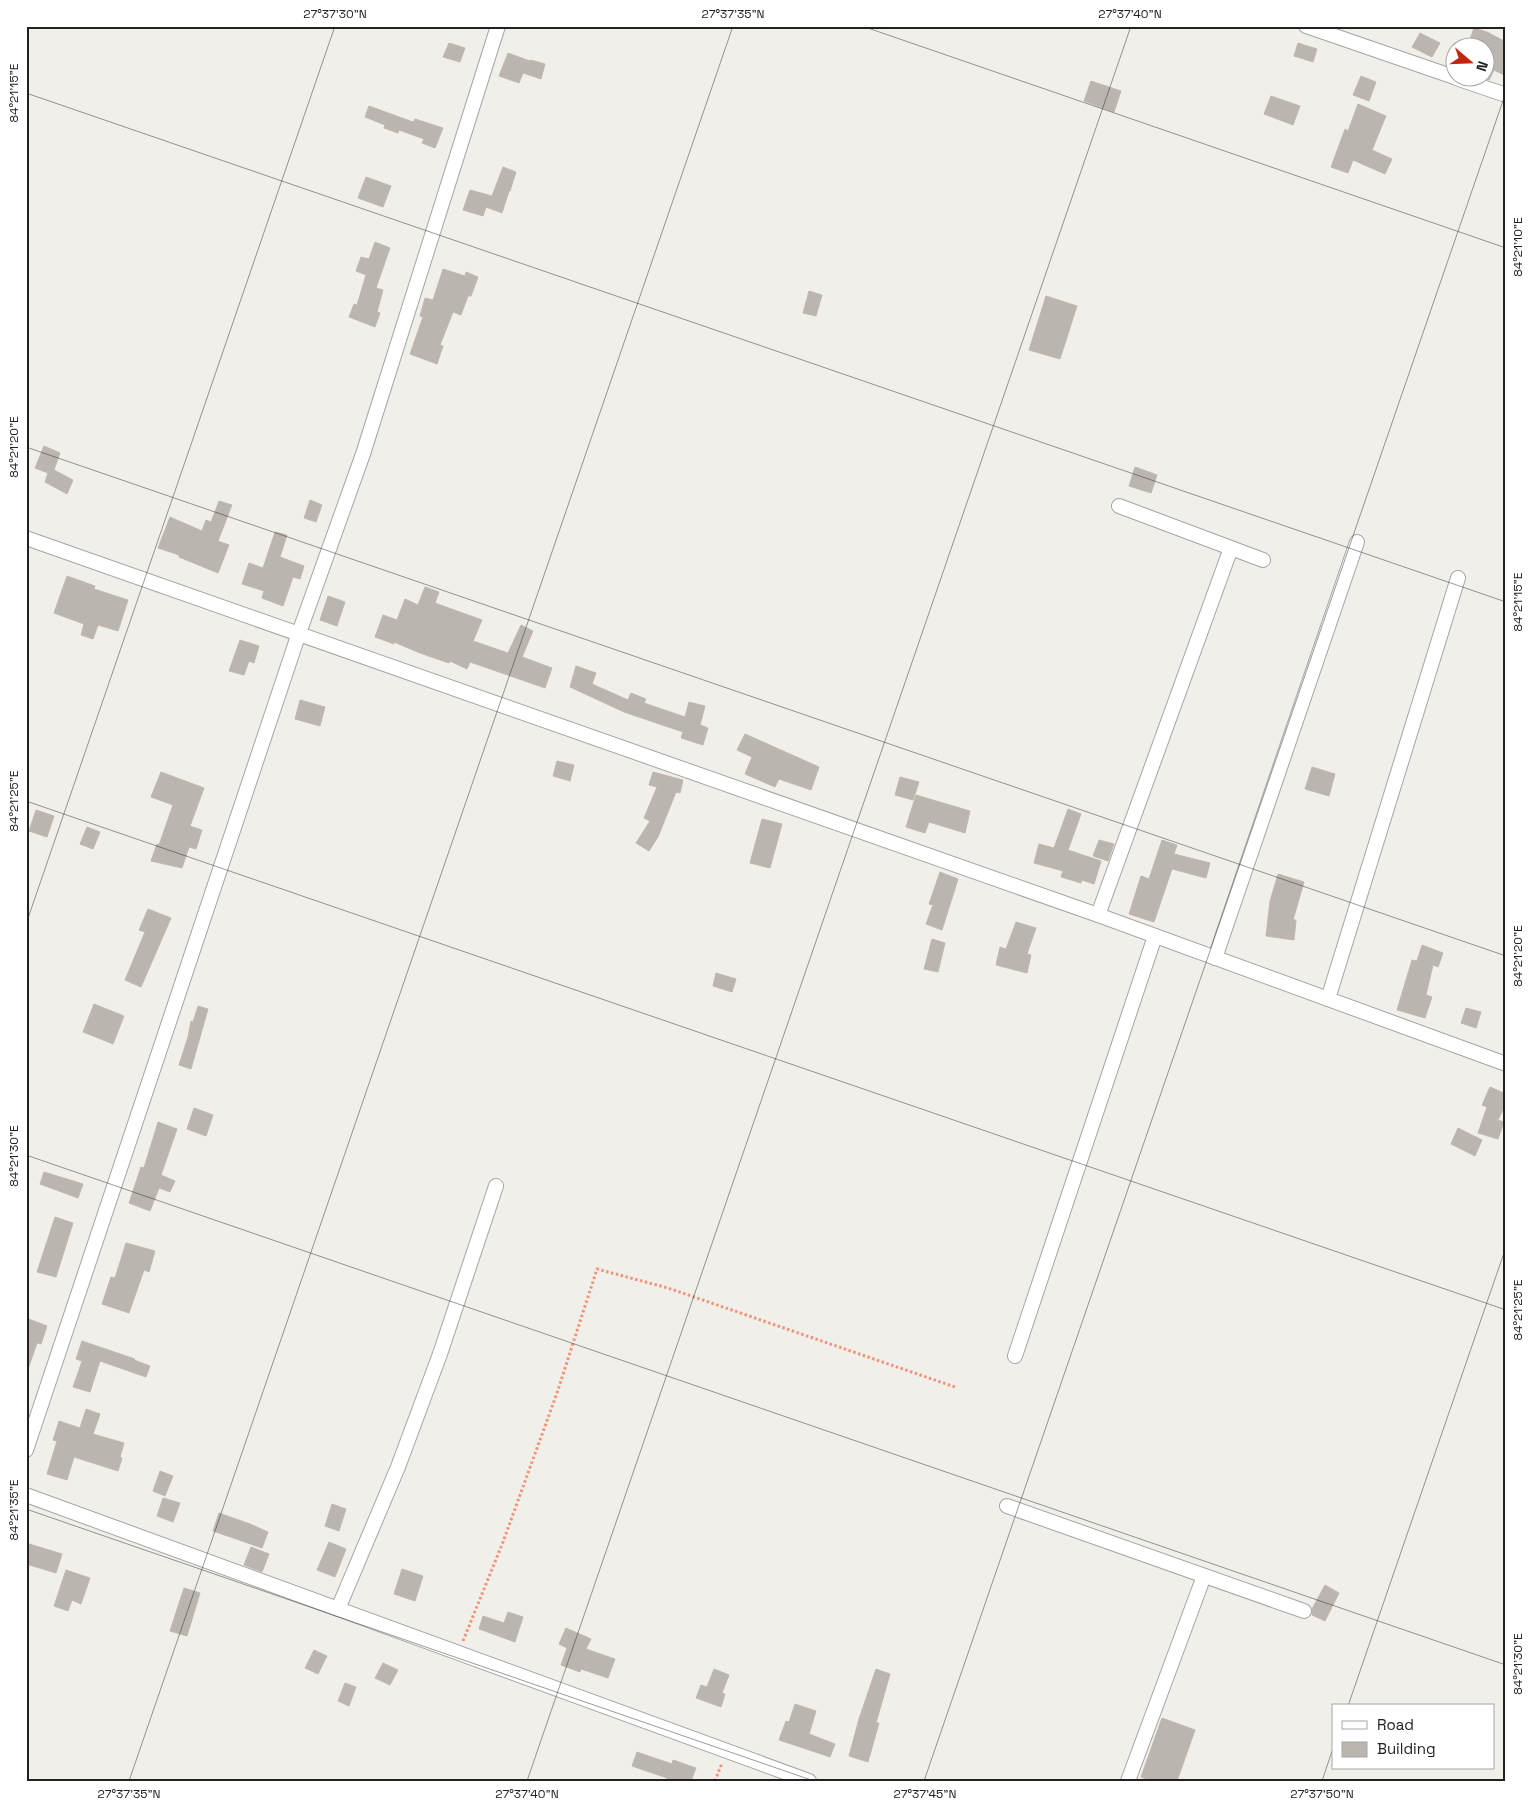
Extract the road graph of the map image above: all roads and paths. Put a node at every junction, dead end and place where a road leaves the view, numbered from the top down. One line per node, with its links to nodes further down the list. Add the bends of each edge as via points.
1 (498, 26): 12 (street, via 363,454)
2 (1306, 26): 3 (street)
3 (1444, 73)
4 (1486, 88): 5 (street)
5 (1506, 95)
6 (1119, 506): 9 (street)
7 (26, 538): 12 (street)
8 (1357, 542): 15 (street)
9 (1231, 548): 10 (street); 13 (street)
10 (1263, 560)
11 (1458, 578): 16 (street)
12 (299, 633): 13 (street); 21 (street)
13 (1098, 915): 14 (street)
14 (1155, 936): 15 (street); 19 (street)
15 (1215, 958): 16 (street)
16 (1328, 999): 17 (street)
17 (1506, 1064)
18 (496, 1186): 25 (street, via 437,1363 398,1467)
19 (1015, 1356)
20 (955, 1387): 27 (path, via 668,1288 596,1269 524,1486)
21 (26, 1450)
22 (26, 1495): 25 (street)
23 (1007, 1506): 24 (street)
24 (1204, 1576): 26 (street); 29 (street)
25 (338, 1609): 27 (street)
26 (1304, 1611)
27 (458, 1653): 28 (street)
28 (809, 1781)
29 (1128, 1781)

